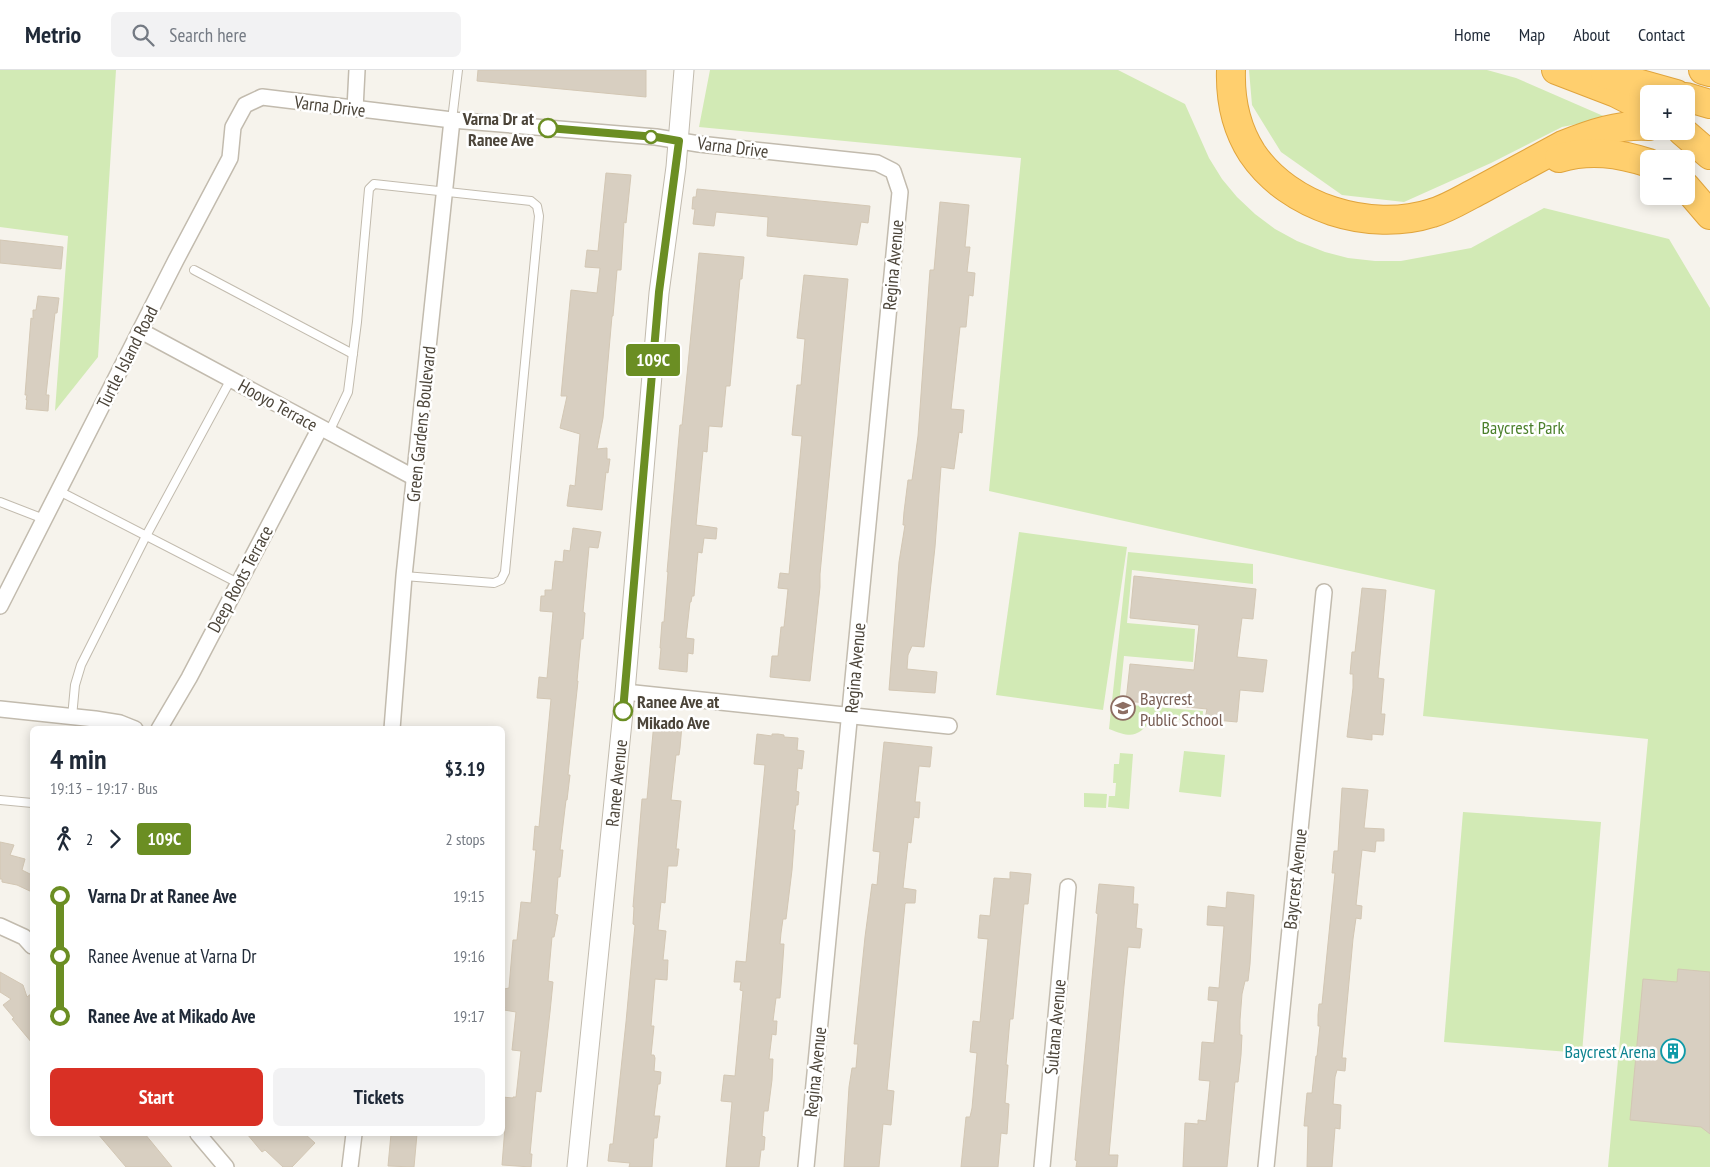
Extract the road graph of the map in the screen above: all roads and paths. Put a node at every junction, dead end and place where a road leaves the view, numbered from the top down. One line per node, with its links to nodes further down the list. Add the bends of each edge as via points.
1 (357, 70): 14 (street)
2 (458, 70): 15 (lane)
3 (684, 70): 20 (street, Ranee Avenue)
4 (1231, 70): 24 (highway, via 1231,95 1236,119 1253,154 1287,188 1314,203 1369,219 1407,219 1452,205)
5 (1556, 70): 13 (highway)
6 (1591, 70): 9 (highway)
7 (1702, 70): 8 (highway)
8 (1710, 72)
9 (1644, 85)
10 (1695, 100): 11 (highway)
11 (1710, 104)
12 (245, 105): 14 (street, Varna Drive, via 262,97); 29 (street, Turtle Island Road, via 233,127 230,158)
13 (1640, 105)
14 (355, 109): 15 (street, Varna Drive)
15 (452, 120): 20 (street, Varna Drive); 25 (street, Green Gardens Boulevard)
16 (1640, 127): 24 (highway, via 1582,137)
17 (1695, 134): 18 (highway)
18 (1710, 138)
19 (1692, 140): 21 (highway)
20 (679, 141): 23 (street, Varna Drive, via 877,163); 42 (street, Ranee Avenue, via 659,292)
21 (1710, 155)
22 (1640, 160): 24 (highway, via 1608,153 1567,156 1536,164)
23 (892, 171): 44 (street, Regina Avenue, via 900,192)
24 (1501, 179)
25 (445, 192): 30 (lane, via 374,184 369,189); 33 (street, Green Gardens Boulevard); 38 (lane, via 531,201 539,216 505,572 501,580 494,583)
26 (1695, 198): 27 (highway)
27 (1710, 215)
28 (194, 270): 30 (lane)
29 (141, 330): 31 (street, Hooyo Terrace); 34 (street, Turtle Island Road)
30 (353, 354): 32 (lane, via 348,392)
31 (231, 379): 32 (street, Hooyo Terrace); 37 (lane)
32 (324, 430): 33 (street, Hooyo Terrace); 39 (street, Deep Roots Terrace)
33 (415, 478): 38 (street, Green Gardens Boulevard)
34 (59, 491): 36 (street, Turtle Island Road); 37 (lane)
35 (0, 502): 36 (lane)
36 (44, 519): 41 (street, Turtle Island Road)
37 (146, 536): 39 (lane); 45 (lane, via 81,665)
38 (404, 576): 48 (street, Green Gardens Boulevard)
39 (238, 583): 47 (street, Deep Roots Terrace)
40 (1324, 592): 62 (street, Baycrest Avenue)
41 (0, 606)
42 (625, 692): 44 (street); 59 (street, Ranee Avenue)
43 (0, 709): 45 (street)
44 (850, 716): 49 (street); 60 (street, Regina Avenue)
45 (72, 717): 46 (street)
46 (127, 726)
47 (161, 726)
48 (392, 726)
49 (949, 726)
50 (0, 800): 51 (lane)
51 (30, 803)
52 (1068, 887): 61 (street, Sultana Avenue)
53 (0, 926): 54 (street, via 24,937)
54 (30, 944)
55 (200, 1136): 57 (street)
56 (354, 1136): 58 (street)
57 (226, 1167)
58 (350, 1167)
59 (577, 1167)
60 (806, 1167)
61 (1042, 1167)
62 (1266, 1167)

